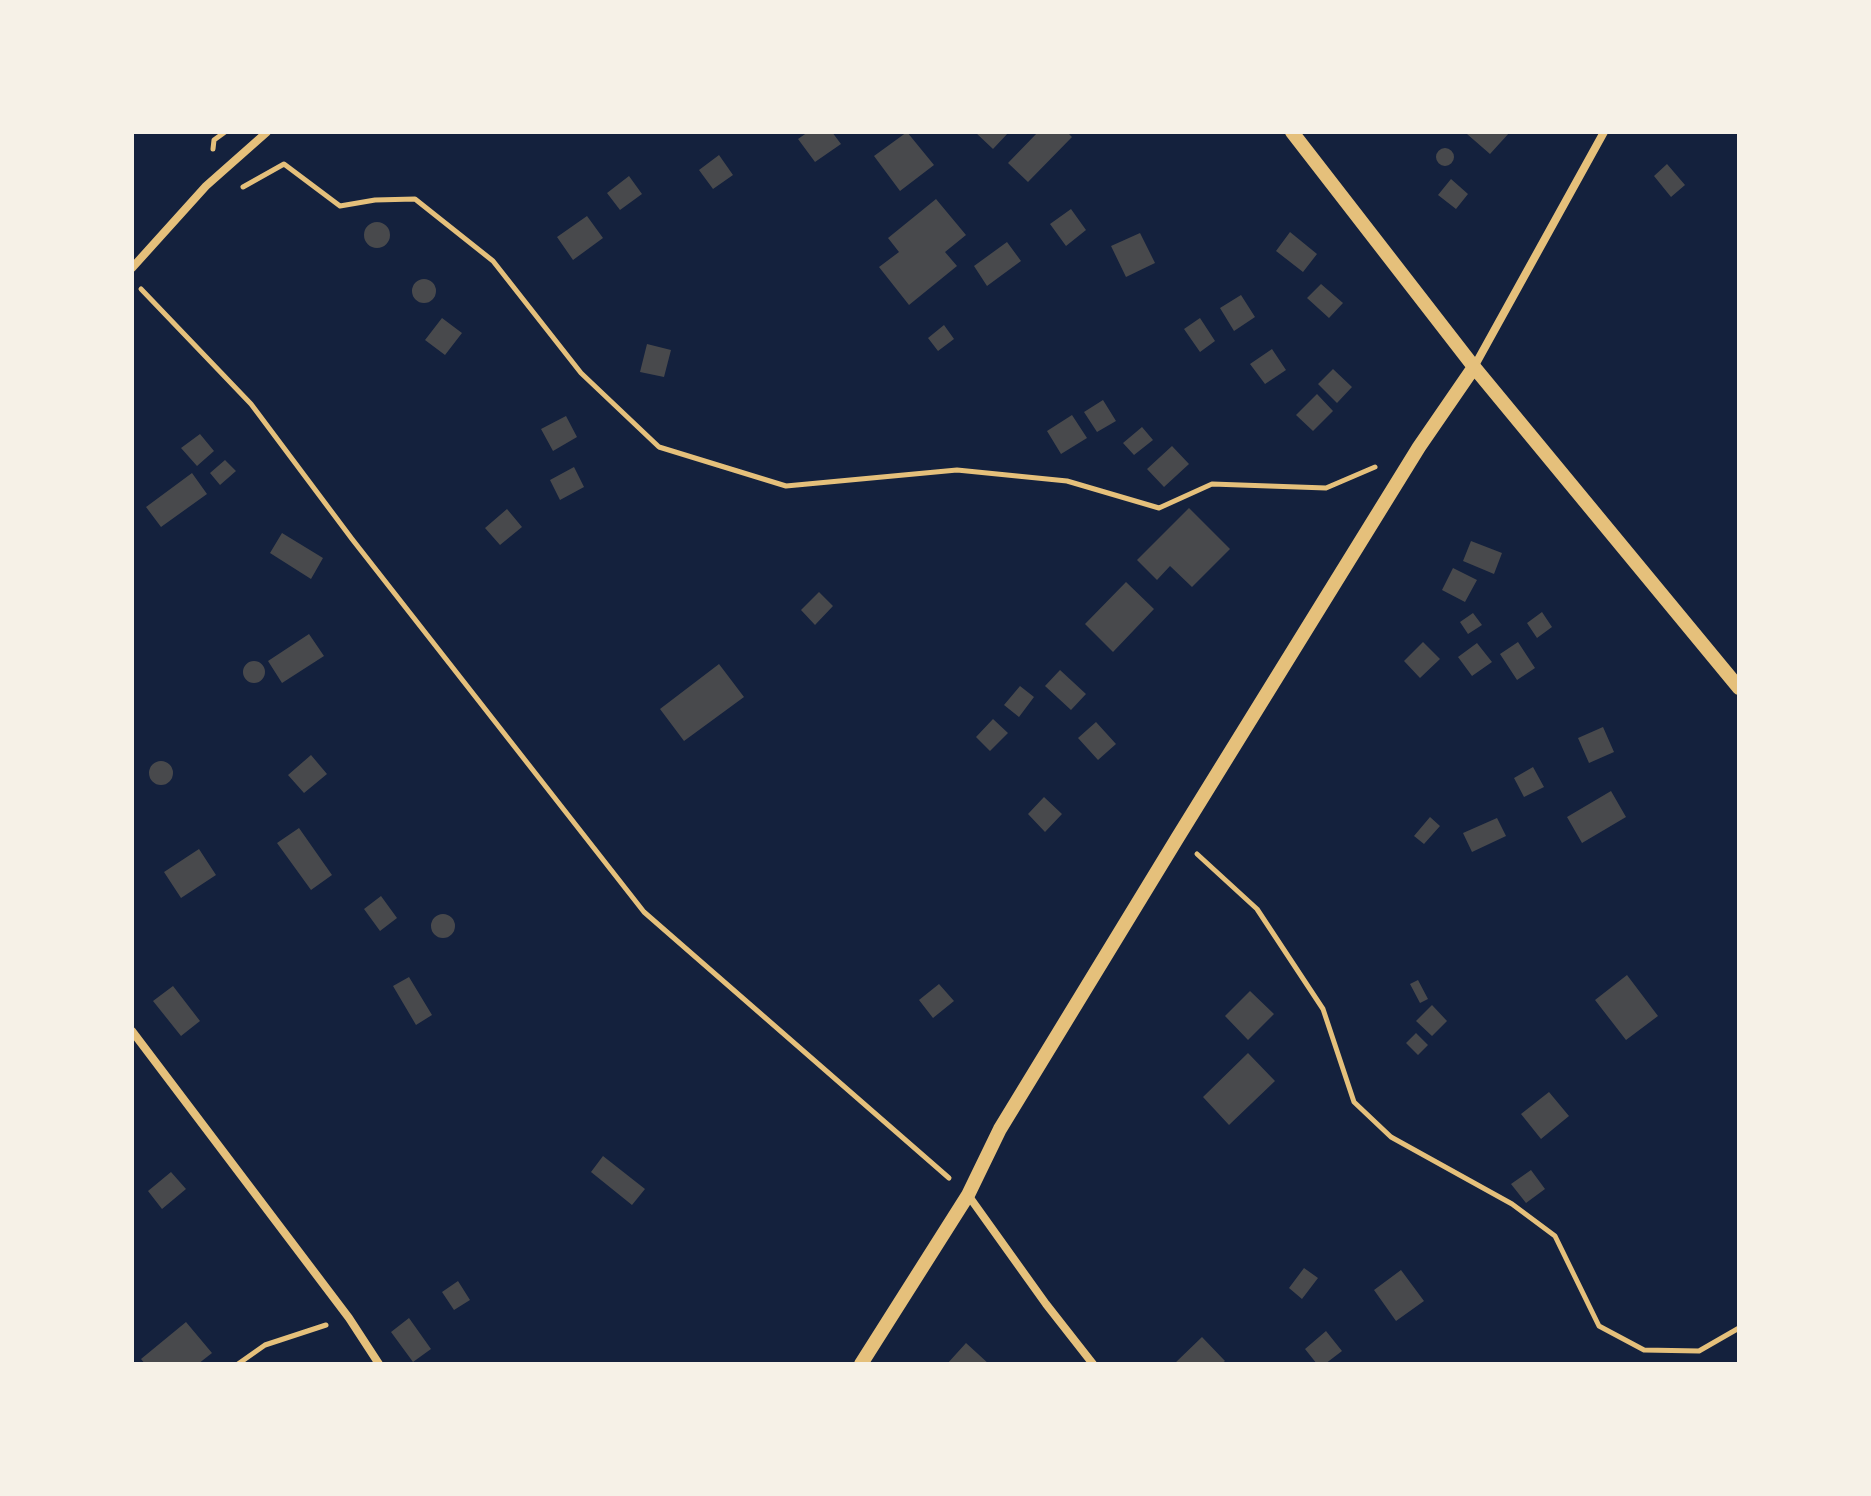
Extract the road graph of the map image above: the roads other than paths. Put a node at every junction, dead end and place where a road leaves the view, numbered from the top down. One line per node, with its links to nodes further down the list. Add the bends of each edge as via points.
1 (267, 132): 4 (street, via 206,186)
2 (1292, 132): 5 (street)
3 (1604, 132): 5 (street)
4 (132, 268)
5 (1474, 367): 6 (street); 8 (street, via 1178,837 1000,1129)
6 (1739, 688)
7 (132, 1031): 9 (street)
8 (968, 1195): 10 (street); 11 (street)
9 (379, 1364)
10 (861, 1364)
11 (1093, 1364)

